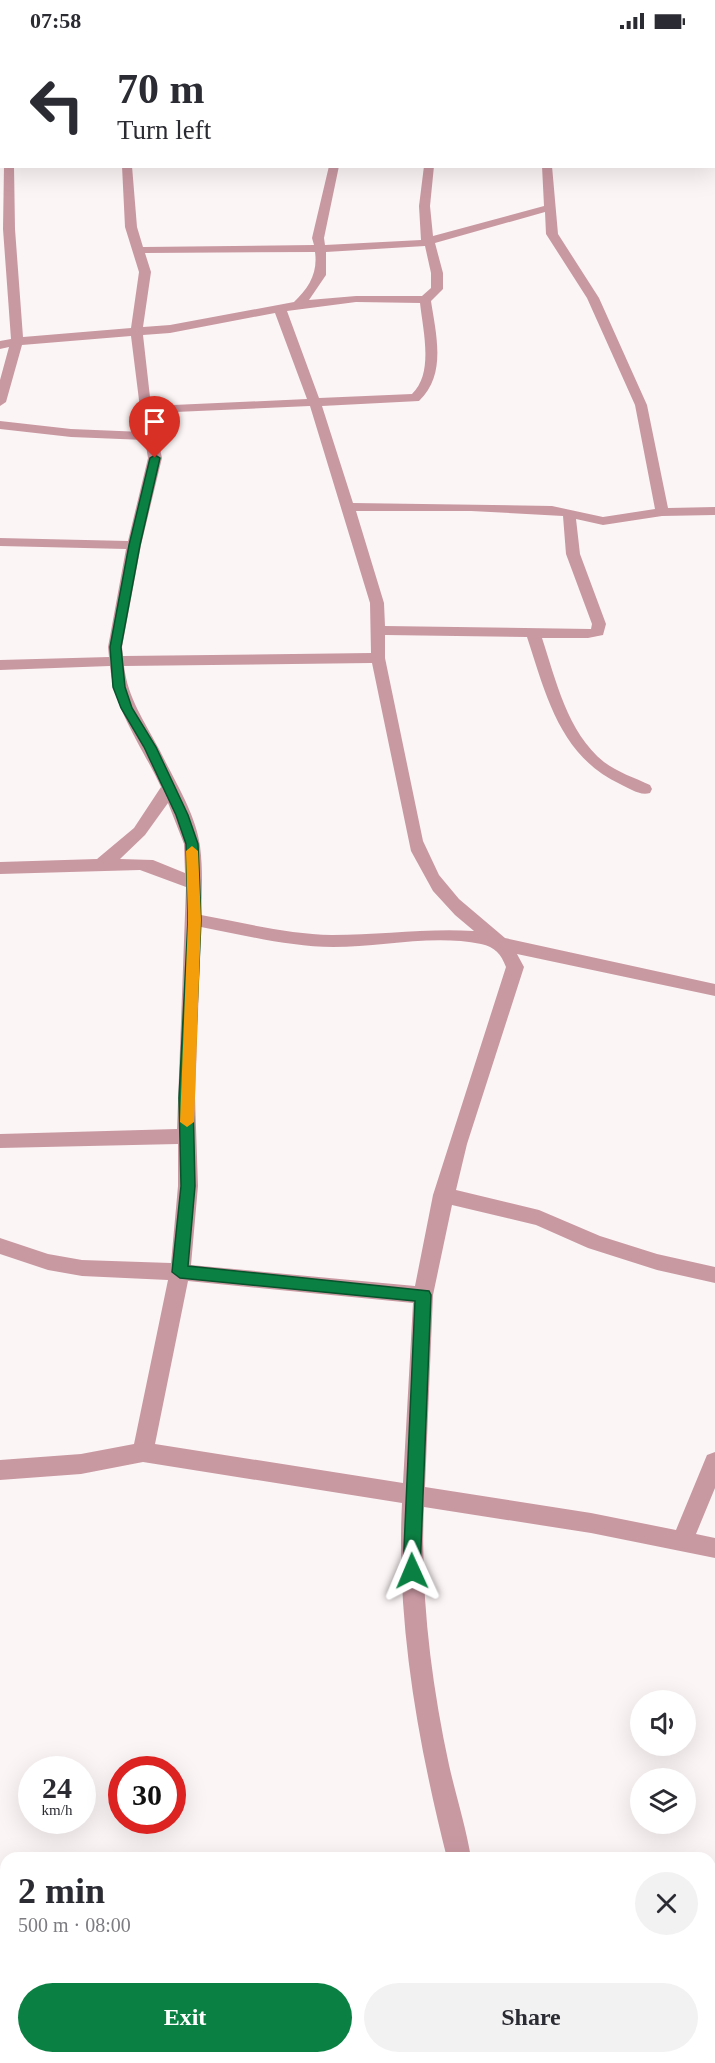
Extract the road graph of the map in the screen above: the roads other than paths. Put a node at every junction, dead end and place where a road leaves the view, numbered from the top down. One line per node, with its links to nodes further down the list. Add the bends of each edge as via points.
1 (9, 168): 13 (street)
2 (127, 168): 9 (street, via 131,227)
3 (334, 168): 8 (street)
4 (429, 168): 7 (street, via 425,222)
5 (547, 168): 6 (street)
6 (548, 208): 7 (street); 21 (street, via 552,234 593,298 641,405)
7 (429, 241): 8 (street); 10 (street, via 438,279 436,290)
8 (318, 247): 9 (street); 11 (street, via 320,275 310,293)
9 (139, 250): 12 (street, via 145,282)
10 (425, 300): 11 (street, via 356,299); 16 (street, via 432,353 420,395 407,400)
11 (289, 307): 12 (street, via 170,329); 16 (street)
12 (137, 331): 13 (street); 17 (street)
13 (17, 341): 14 (street); 15 (street)
14 (0, 345)
15 (0, 402)
16 (314, 404): 17 (street); 20 (street)
17 (145, 411): 19 (street)
18 (0, 425): 19 (street)
19 (151, 436): 25 (street, via 155,458)
20 (348, 507): 23 (street, via 471,507); 26 (street, via 377,603)
21 (662, 512): 22 (street); 23 (street, via 603,521)
22 (715, 512)
23 (570, 513): 27 (street, via 569,542 597,617 598,632)
24 (0, 542): 25 (street)
25 (134, 545): 29 (street, via 115,647)
26 (377, 630): 27 (street); 28 (street)
27 (533, 633): 32 (street, via 560,706 582,750 599,766)
28 (378, 658): 29 (street); 37 (street, via 394,749 421,860 444,894)
29 (116, 661): 30 (street); 31 (street, via 119,687 127,708)
30 (0, 665)
31 (168, 789): 33 (street, via 151,819 130,844); 35 (street, via 192,844)
32 (644, 789)
33 (101, 865): 34 (street); 35 (street, via 153,866)
34 (0, 868)
35 (194, 884): 36 (street)
36 (194, 920): 37 (street, via 300,939 463,935); 39 (street)
37 (502, 945): 38 (street); 41 (street, via 512,960 514,975)
38 (715, 990)
39 (187, 1136): 40 (street); 43 (street, via 188,1186)
40 (0, 1141)
41 (443, 1196): 44 (street, via 539,1218 657,1262); 45 (street)
42 (0, 1246): 43 (street, via 48,1262 82,1268)
43 (180, 1272): 45 (street); 46 (street)
44 (715, 1275)
45 (423, 1295): 49 (street)
46 (143, 1452): 48 (street, via 81,1464); 49 (street)
47 (715, 1462): 50 (street)
48 (0, 1470)
49 (413, 1497): 50 (street); 52 (street, via 414,1611 437,1762)
50 (682, 1540): 51 (street)
51 (715, 1548)
52 (458, 1852)

